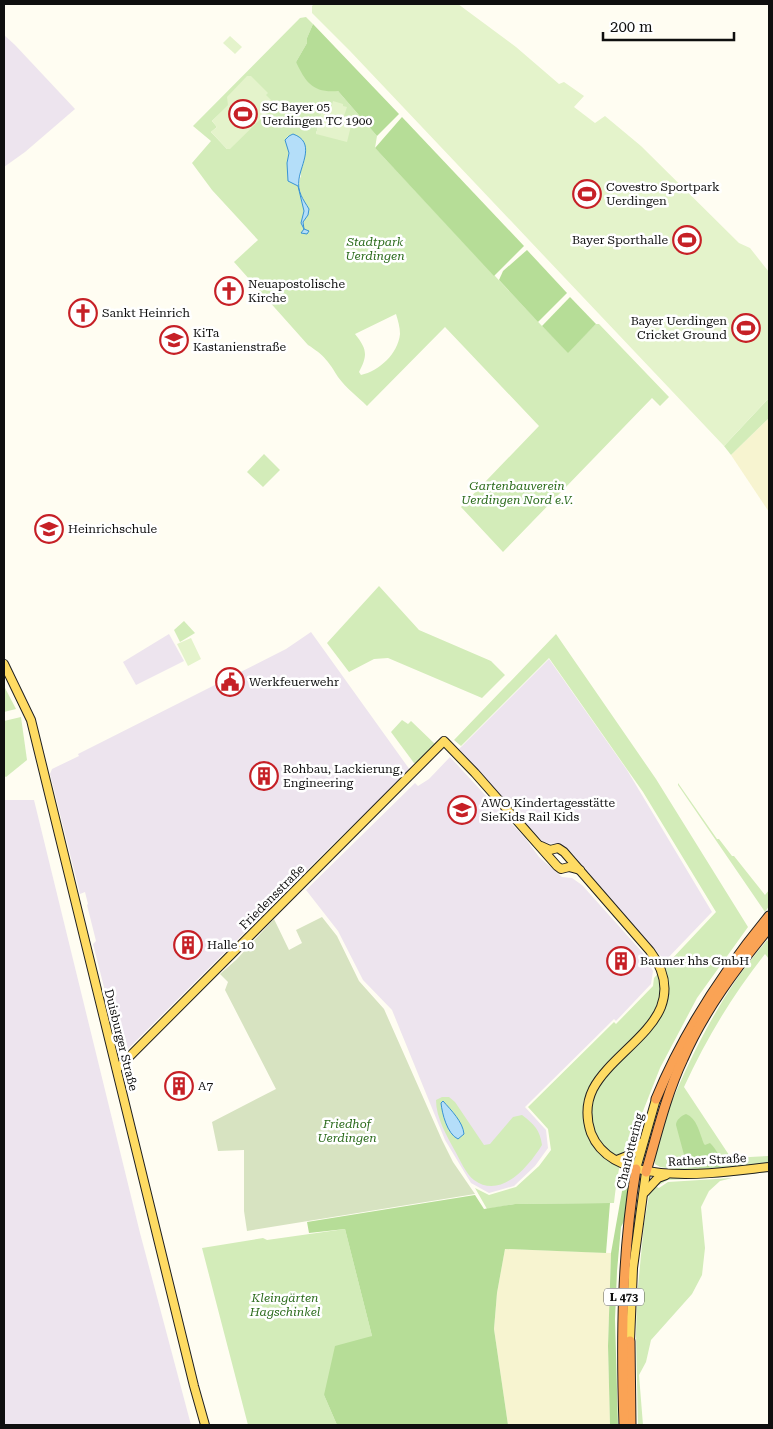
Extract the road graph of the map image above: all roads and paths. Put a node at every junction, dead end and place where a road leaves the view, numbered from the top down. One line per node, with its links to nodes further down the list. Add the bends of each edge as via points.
1 (4, 664): 8 (main road, Duisburger Straße, via 30,719)
2 (539, 845): 3 (main road, via 550,850); 4 (main road); 8 (main road, Friedensstraße, via 476,773 444,742)
3 (558, 848): 4 (main road); 5 (main road)
4 (550, 858): 5 (main road, via 561,869)
5 (570, 863): 11 (main road, Rather Straße, via 580,870 650,951 658,962 664,981 663,999 656,1016 602,1077 590,1098 587,1116 592,1135 603,1151)
6 (769, 916): 9 (highway, Charlottering / L 473, via 707,999 675,1056)
7 (769, 928): 14 (highway, Charlottering / L 473, via 713,1003 683,1058 663,1110)
8 (118, 1069): 18 (main road, Duisburger Straße)
9 (656, 1099): 10 (main road, Charlottering / L 473)
10 (644, 1140): 11 (main road, via 632,1154); 13 (main road, Charlottering / L 473)
11 (617, 1160): 13 (main road, Rather Straße)
12 (769, 1167): 15 (main road, Rather Straße)
13 (636, 1169): 14 (main road, Rather Straße); 19 (highway, Charlottering / L 473, via 627,1230 622,1336)
14 (646, 1172): 15 (main road, Rather Straße); 16 (main road, Charlottering / L 473)
15 (668, 1174): 16 (main road, via 658,1178)
16 (643, 1195): 17 (main road, Charlottering / L 473, via 633,1268)
17 (630, 1341): 20 (highway, Charlottering / L 473)
18 (205, 1425)
19 (624, 1425)
20 (631, 1425)

